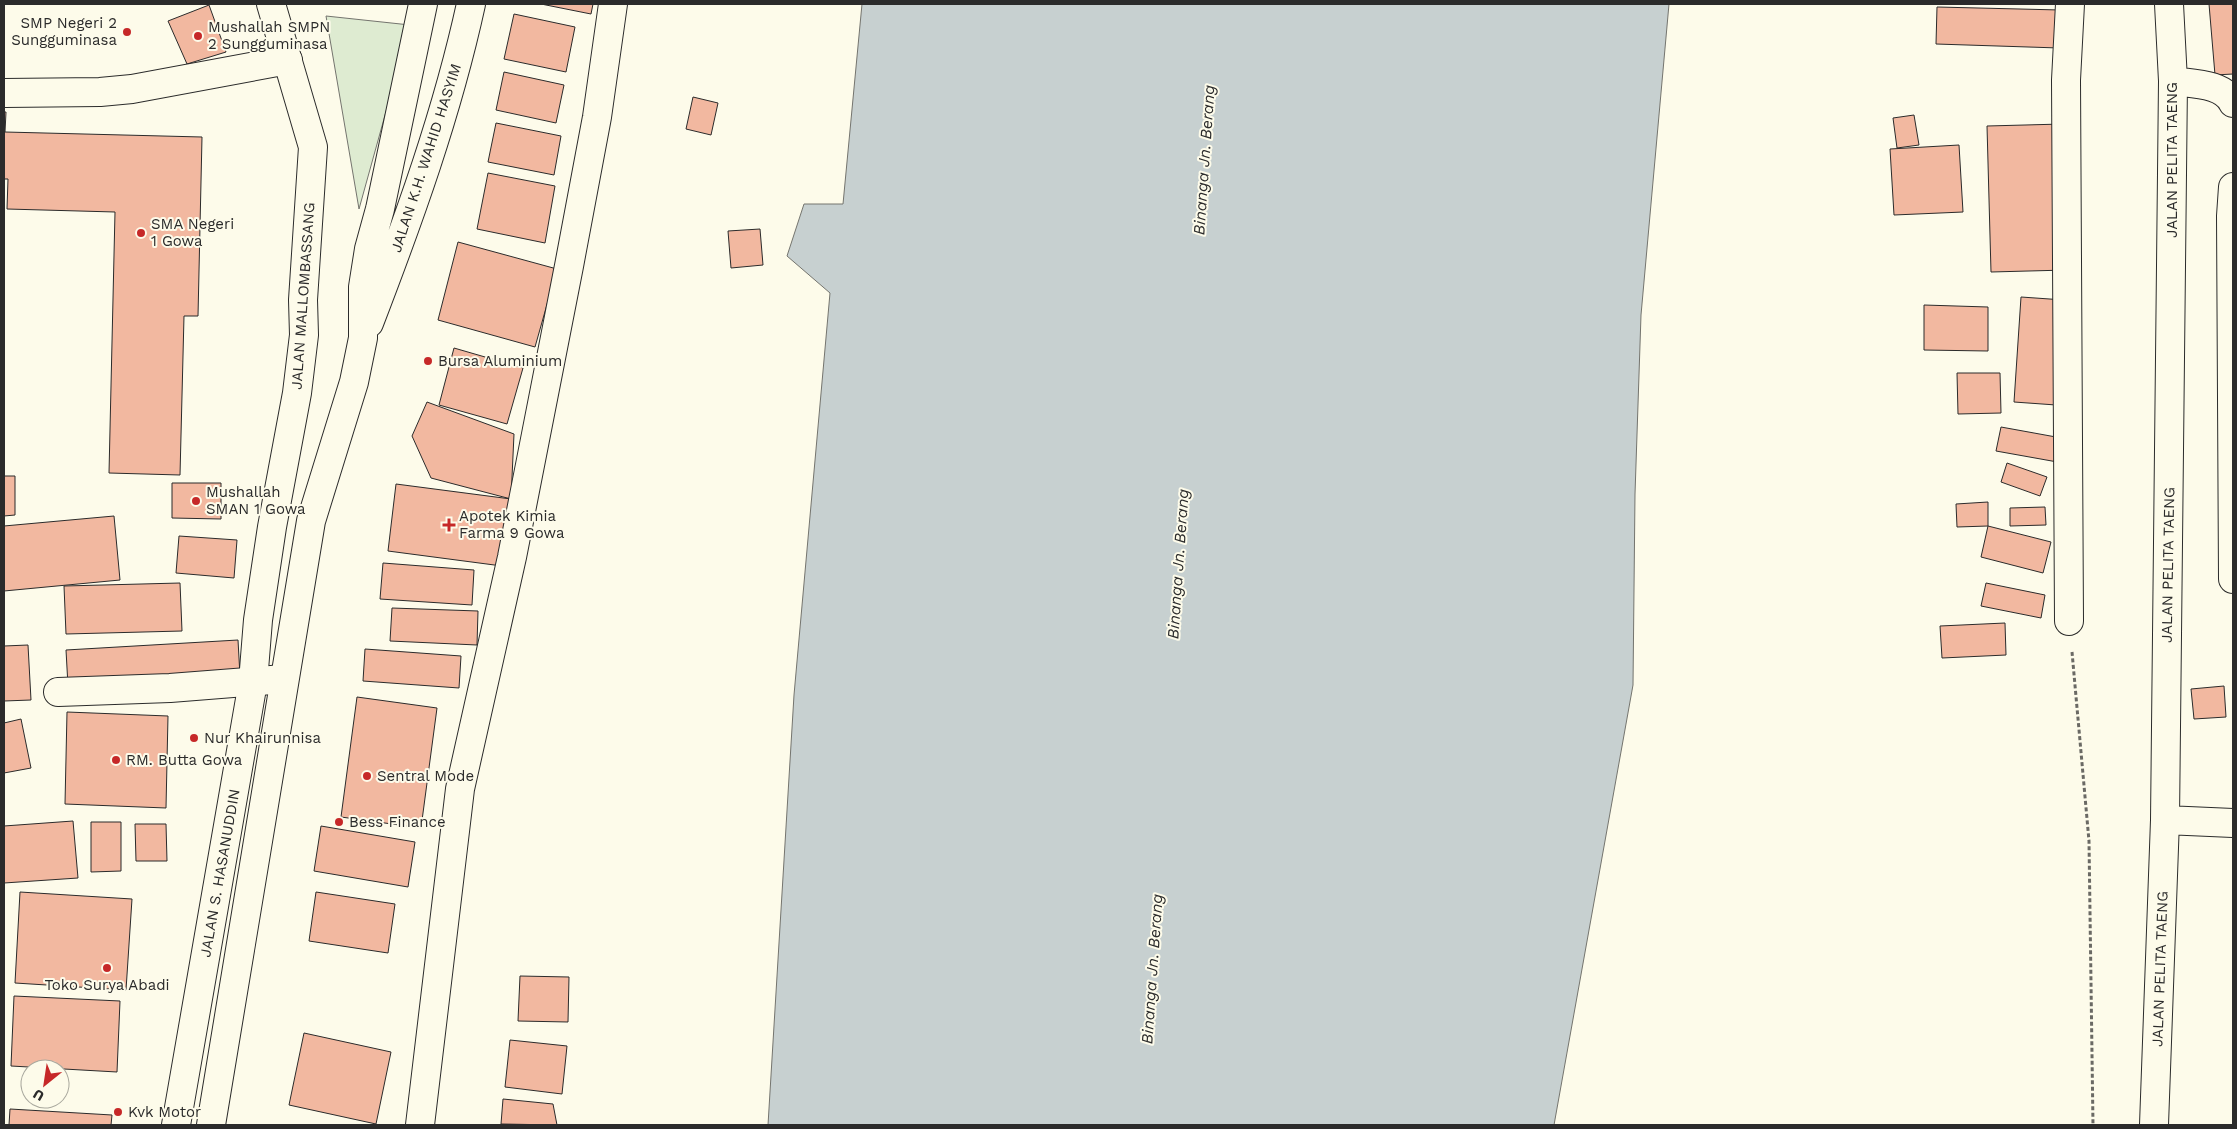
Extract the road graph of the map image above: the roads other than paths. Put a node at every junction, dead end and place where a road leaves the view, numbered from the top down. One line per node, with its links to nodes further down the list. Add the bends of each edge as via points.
1 (271, 4): 7 (main road, JALAN MALLOMBASSANG)
2 (423, 4): 12 (main road, JALAN K.H. WAHID HASYIM, via 369,249 363,287)
3 (471, 4): 12 (main road, JALAN K.H. WAHID HASYIM, via 461,50 416,199)
4 (612, 4): 24 (main road, via 597,117 568,276 512,557 460,789)
5 (2070, 4): 16 (main road, via 2066,80)
6 (2169, 4): 8 (main road, JALAN PELITA TAENG)
7 (288, 60): 9 (main road, via 132,89); 15 (main road, JALAN MALLOMBASSANG, via 313,147 303,300 304,335)
8 (2173, 81): 10 (main road, via 2209,86 2230,96); 20 (main road, JALAN PELITA TAENG)
9 (4, 93)
10 (2233, 103)
11 (2233, 187): 13 (main road)
12 (363, 338): 17 (main road, JALAN S. HASANUDDIN, via 354,382 311,521)
13 (2233, 486): 14 (main road)
14 (2233, 579)
15 (258, 620): 18 (main road, JALAN S. HASANUDDIN)
16 (2069, 621)
17 (284, 679): 18 (main road); 23 (main road, JALAN S. HASANUDDIN)
18 (253, 682): 19 (main road); 22 (main road, JALAN S. HASANUDDIN)
19 (58, 692)
20 (2165, 820): 21 (main road); 25 (main road, JALAN PELITA TAENG)
21 (2233, 823)
22 (176, 1125)
23 (211, 1125)
24 (420, 1125)
25 (2154, 1125)

